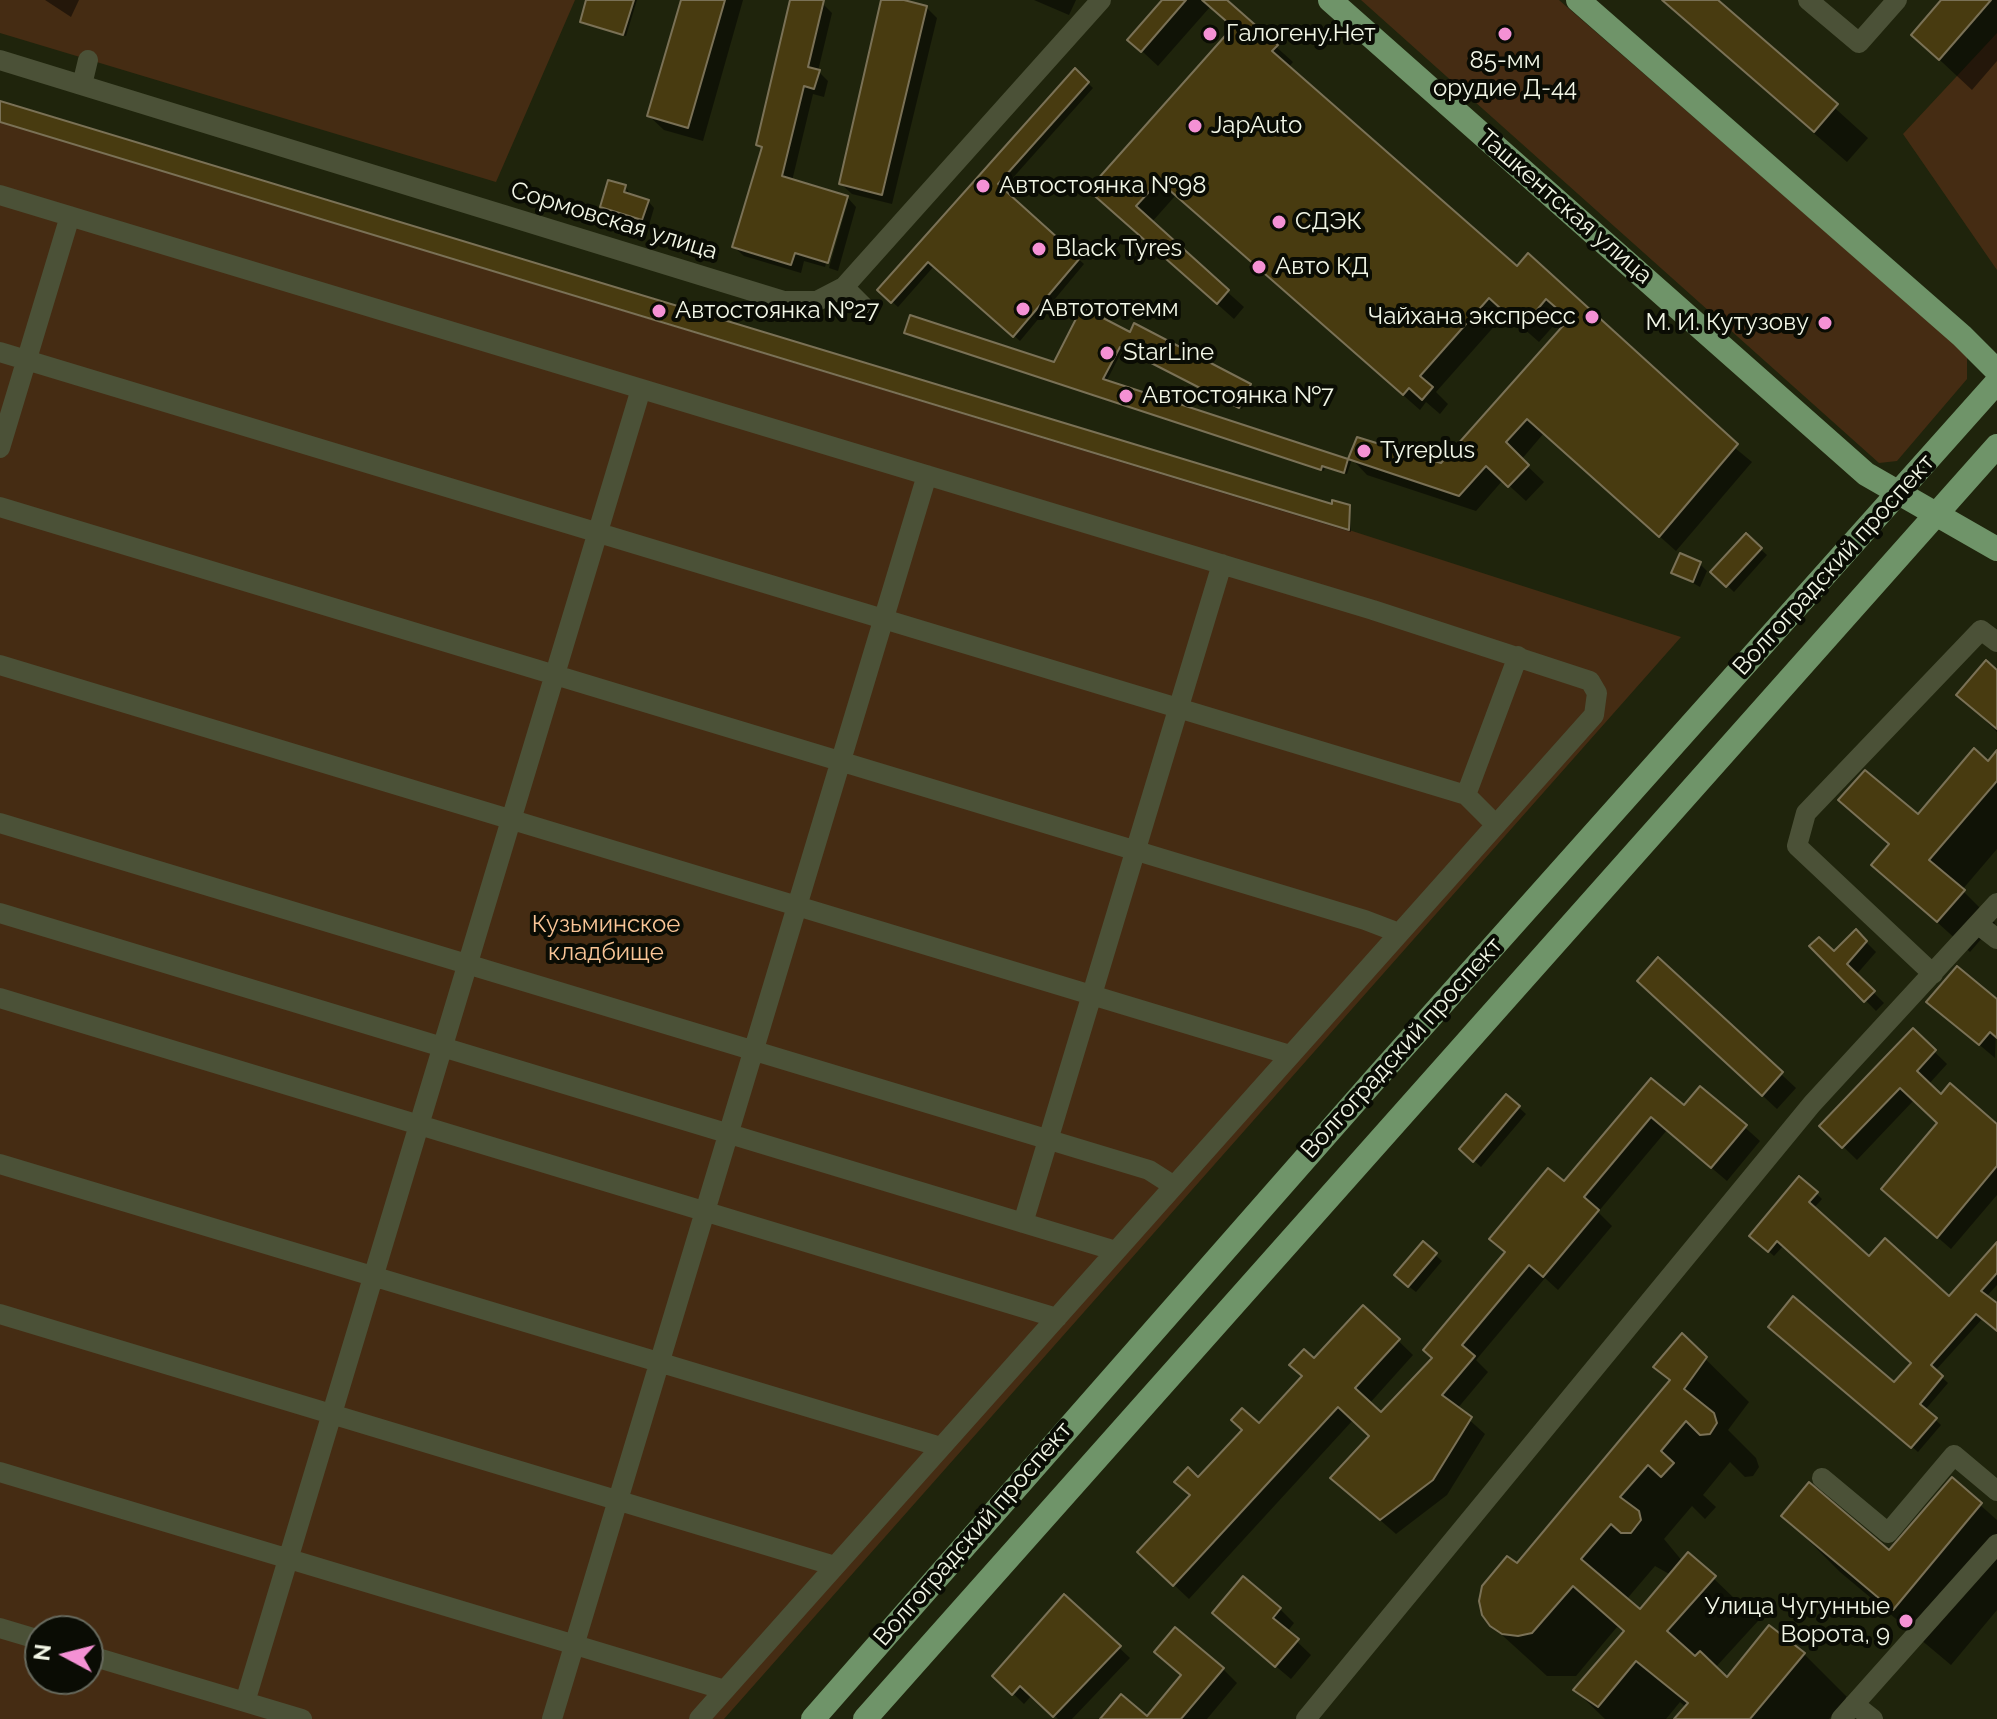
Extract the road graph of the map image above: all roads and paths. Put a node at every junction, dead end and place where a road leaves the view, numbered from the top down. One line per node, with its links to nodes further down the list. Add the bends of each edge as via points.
1 (1101, 0): 11 (street, Сормовская улица)
2 (1330, 0): 21 (main road, Ташкентская улица, via 1866,474)
3 (1578, 0): 15 (main road)
4 (1808, 0): 5 (street, via 1859,43)
5 (1897, 0)
6 (0, 60): 8 (street, Сормовская улица)
7 (88, 60): 8 (street)
8 (82, 85): 11 (street, Сормовская улица, via 784,301 817,301)
9 (0, 195): 10 (street)
10 (70, 216): 14 (street); 17 (street)
11 (844, 287): 12 (street)
12 (866, 309)
13 (0, 352): 14 (street)
14 (26, 360): 19 (street); 24 (street)
15 (1997, 371)
16 (1997, 382): 21 (main road, Волгоградский проспект)
17 (641, 389): 20 (street); 24 (street)
18 (1997, 446): 23 (main road, Волгоградский проспект)
19 (0, 448)
20 (927, 475): 26 (street); 27 (street)
21 (1898, 493): 23 (main road, Ташкентская улица); 83 (main road, Волгоградский проспект)
22 (0, 507): 31 (street)
23 (1936, 514): 25 (main road, Ташкентская улица); 84 (main road, Волгоградский проспект)
24 (597, 533): 27 (street); 31 (street)
25 (1997, 549)
26 (1222, 564): 29 (street); 32 (street)
27 (883, 619): 32 (street); 33 (street)
28 (1997, 642): 46 (street, via 1981,630 1806,813 1797,846)
29 (1518, 656): 34 (street); 37 (street, via 1590,681 1596,704 1594,715)
30 (0, 665): 35 (street)
31 (554, 675): 33 (street); 35 (street)
32 (1178, 708): 34 (street); 38 (street)
33 (840, 761): 38 (street); 40 (street)
34 (1466, 795): 37 (street)
35 (511, 819): 40 (street); 45 (street)
36 (0, 823): 45 (street)
37 (1496, 825): 43 (street)
38 (1136, 850): 43 (street); 47 (street)
39 (1997, 903): 42 (street)
40 (797, 905): 47 (street); 50 (street)
41 (0, 913): 49 (street)
42 (1979, 925): 44 (street); 46 (street)
43 (1399, 933): 51 (street)
44 (1997, 939)
45 (467, 964): 49 (street); 50 (street)
46 (1933, 974): 85 (street, via 1812,1104)
47 (1092, 994): 51 (street); 54 (street)
48 (0, 998): 52 (street)
49 (442, 1047): 52 (street); 53 (street)
50 (753, 1051): 53 (street); 54 (street)
51 (1290, 1055): 56 (street)
52 (419, 1124): 57 (street); 60 (street)
53 (728, 1134): 57 (street); 58 (street)
54 (1048, 1140): 56 (street, via 1149,1170); 58 (street)
55 (0, 1164): 60 (street)
56 (1174, 1186): 59 (street)
57 (705, 1210): 62 (street); 63 (street)
58 (1023, 1223): 59 (street)
59 (1116, 1251): 62 (street)
60 (373, 1276): 63 (street); 64 (street)
61 (0, 1314): 64 (street)
62 (1057, 1318): 65 (street)
63 (659, 1363): 65 (street); 69 (street)
64 (332, 1414): 69 (street); 71 (street)
65 (941, 1447): 72 (street)
66 (0, 1472): 71 (street)
67 (1822, 1478): 68 (street, via 1888,1533 1954,1455)
68 (1997, 1491)
69 (618, 1500): 72 (street); 75 (street)
70 (1997, 1544): 79 (street)
71 (288, 1559): 75 (street); 78 (street)
72 (835, 1566): 77 (street)
73 (0, 1628): 74 (street)
74 (24, 1635)
75 (575, 1645): 77 (street); 81 (street)
76 (104, 1660): 78 (street)
77 (725, 1690): 82 (street)
78 (245, 1702): 80 (street)
79 (1847, 1711): 86 (street)
80 (302, 1719)
81 (552, 1719)
82 (699, 1719)
83 (813, 1719)
84 (865, 1719)
85 (1306, 1719)
86 (1873, 1719)

